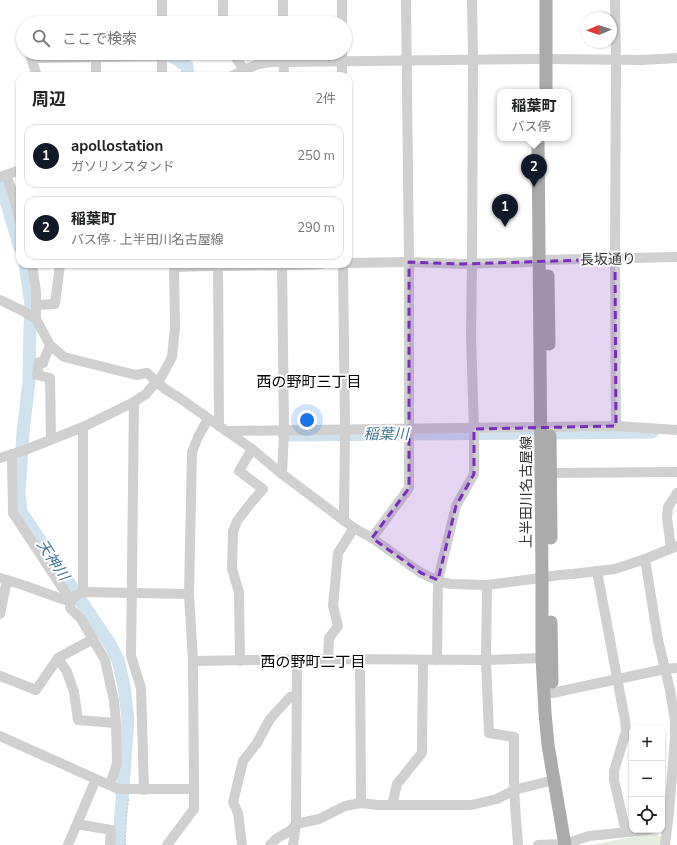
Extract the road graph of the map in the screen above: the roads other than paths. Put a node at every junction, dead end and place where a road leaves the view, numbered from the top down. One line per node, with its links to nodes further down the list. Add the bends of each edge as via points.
1 (162, 0): 10 (street)
2 (223, 0): 11 (street)
3 (283, 0): 12 (street)
4 (342, 0): 13 (street)
5 (406, 0): 24 (street)
6 (472, 0): 25 (street)
7 (537, 0): 26 (main road)
8 (546, 0): 26 (main road)
9 (615, 0): 16 (street)
10 (162, 16)
11 (223, 16)
12 (283, 16)
13 (342, 16)
14 (352, 57): 24 (street)
15 (677, 58): 16 (street)
16 (616, 59): 26 (street); 42 (street)
17 (31, 60): 28 (street)
18 (96, 60): 29 (street)
19 (162, 60): 30 (street)
20 (238, 60): 27 (street)
21 (276, 60): 27 (street)
22 (283, 60): 32 (street)
23 (342, 60): 33 (street)
24 (406, 60): 25 (street); 44 (street)
25 (472, 60): 26 (street); 46 (street)
26 (542, 60): 34 (main road); 35 (main road)
27 (244, 70): 31 (street)
28 (35, 72)
29 (96, 72)
30 (162, 72)
31 (240, 72)
32 (284, 72)
33 (342, 72)
34 (538, 89)
35 (546, 89)
36 (538, 141): 43 (main road, 上半田川名古屋線)
37 (547, 141): 43 (main road, 上半田川名古屋線)
38 (16, 172): 39 (street)
39 (4, 176): 40 (street, via 12,190)
40 (16, 206)
41 (677, 257): 42 (street, 長坂通り)
42 (615, 259): 43 (street, 長坂通り); 60 (street)
43 (543, 260): 46 (street, 長坂通り); 62 (main road, 上半田川名古屋線)
44 (409, 262): 45 (street, 長坂通り); 46 (street, 長坂通り); 67 (street)
45 (352, 263)
46 (472, 263): 65 (street)
47 (33, 268): 54 (street)
48 (60, 268): 54 (street, via 55,304)
49 (173, 268): 57 (street, via 175,328 172,357)
50 (218, 268): 63 (street)
51 (282, 268): 68 (street)
52 (343, 268): 66 (street)
53 (0, 300): 55 (street)
54 (36, 306): 55 (street)
55 (36, 319): 56 (street)
56 (50, 345): 57 (street, via 64,357 136,375 147,373); 69 (street, via 43,363 39,362 37,375 50,378)
57 (157, 383): 58 (street); 59 (street)
58 (134, 402): 61 (street); 87 (street)
59 (208, 419): 63 (street); 88 (street, via 192,452)
60 (616, 426): 62 (street); 64 (street)
61 (83, 427): 69 (street); 89 (street)
62 (545, 427): 65 (street); 75 (main road, 上半田川名古屋線); 83 (main road, 上半田川名古屋線)
63 (223, 429): 68 (street); 70 (street)
64 (677, 430)
65 (474, 432): 67 (street); 85 (street, via 474,474 456,506)
66 (345, 433): 67 (street); 68 (street); 77 (street)
67 (408, 433): 79 (street, via 408,488)
68 (284, 434): 74 (street)
69 (51, 440): 71 (street)
70 (252, 449): 74 (street); 101 (street, via 239,470 263,489 237,520 233,532 232,569 239,592)
71 (13, 454): 72 (street); 89 (street, via 13,513)
72 (0, 458)
73 (677, 472): 75 (street)
74 (282, 474): 77 (street)
75 (550, 474): 83 (main road, 上半田川名古屋線)
76 (677, 493): 80 (street, via 668,508)
77 (344, 521): 78 (street)
78 (354, 528): 79 (street); 94 (street, via 338,553 333,606 338,626 329,638)
79 (372, 538): 85 (street, via 421,573)
80 (674, 547): 81 (street)
81 (645, 559): 82 (street, via 615,569); 103 (street)
82 (597, 571): 83 (street); 105 (street)
83 (546, 577): 86 (street); 93 (main road, 上半田川名古屋線); 106 (main road, 上半田川名古屋線)
84 (3, 579): 89 (street, via 62,599); 90 (street)
85 (438, 580): 86 (street, via 451,584); 98 (street)
86 (487, 585): 99 (street)
87 (131, 593): 88 (street); 89 (street); 114 (street, via 131,656 141,688)
88 (189, 594): 100 (street)
89 (77, 595): 91 (street, via 70,608 81,619)
90 (0, 614)
91 (93, 639): 92 (street); 108 (street, via 105,660)
92 (58, 658): 104 (street, via 36,690); 108 (street, via 67,672 74,692 78,720)
93 (542, 658): 99 (street); 111 (main road, 上半田川名古屋線, via 548,745)
94 (328, 659): 95 (street); 96 (street)
95 (297, 660): 101 (street); 107 (street)
96 (360, 660): 97 (street); 116 (street)
97 (423, 660): 98 (street); 117 (street, via 422,753 397,784)
98 (436, 660): 99 (street)
99 (486, 660): 115 (street, via 489,733 514,737)
100 (193, 661): 101 (street); 113 (street)
101 (240, 661)
102 (677, 668): 103 (street)
103 (665, 669): 105 (street); 120 (street, via 675,721 669,812)
104 (0, 676)
105 (617, 679): 106 (street); 121 (street, via 626,732 614,771 614,780)
106 (552, 693): 124 (main road, 上半田川名古屋線)
107 (297, 696): 119 (street); 128 (street, via 290,697 270,719 257,743 243,761 233,802 238,813)
108 (116, 723): 112 (street, via 117,763)
109 (0, 736): 110 (street)
110 (96, 779): 112 (street); 118 (street)
111 (554, 780): 115 (street); 124 (main road, 上半田川名古屋線)
112 (114, 787): 114 (street)
113 (194, 789): 114 (street); 127 (street, via 194,809)
114 (144, 790)
115 (514, 790): 117 (street, via 497,799 471,805); 131 (street)
116 (361, 803): 117 (street); 119 (street, via 345,806 319,819)
117 (392, 805)
118 (77, 824): 125 (street); 126 (street, via 111,830)
119 (296, 824): 129 (street); 130 (street)
120 (665, 825)
121 (626, 832): 122 (street); 124 (street, via 589,836)
122 (629, 832)
123 (665, 833): 133 (street)
124 (569, 844): 132 (street)
125 (68, 845)
126 (110, 845)
127 (167, 845)
128 (242, 845)
129 (270, 845)
130 (293, 845)
131 (518, 845)
132 (538, 845)
133 (666, 845)

